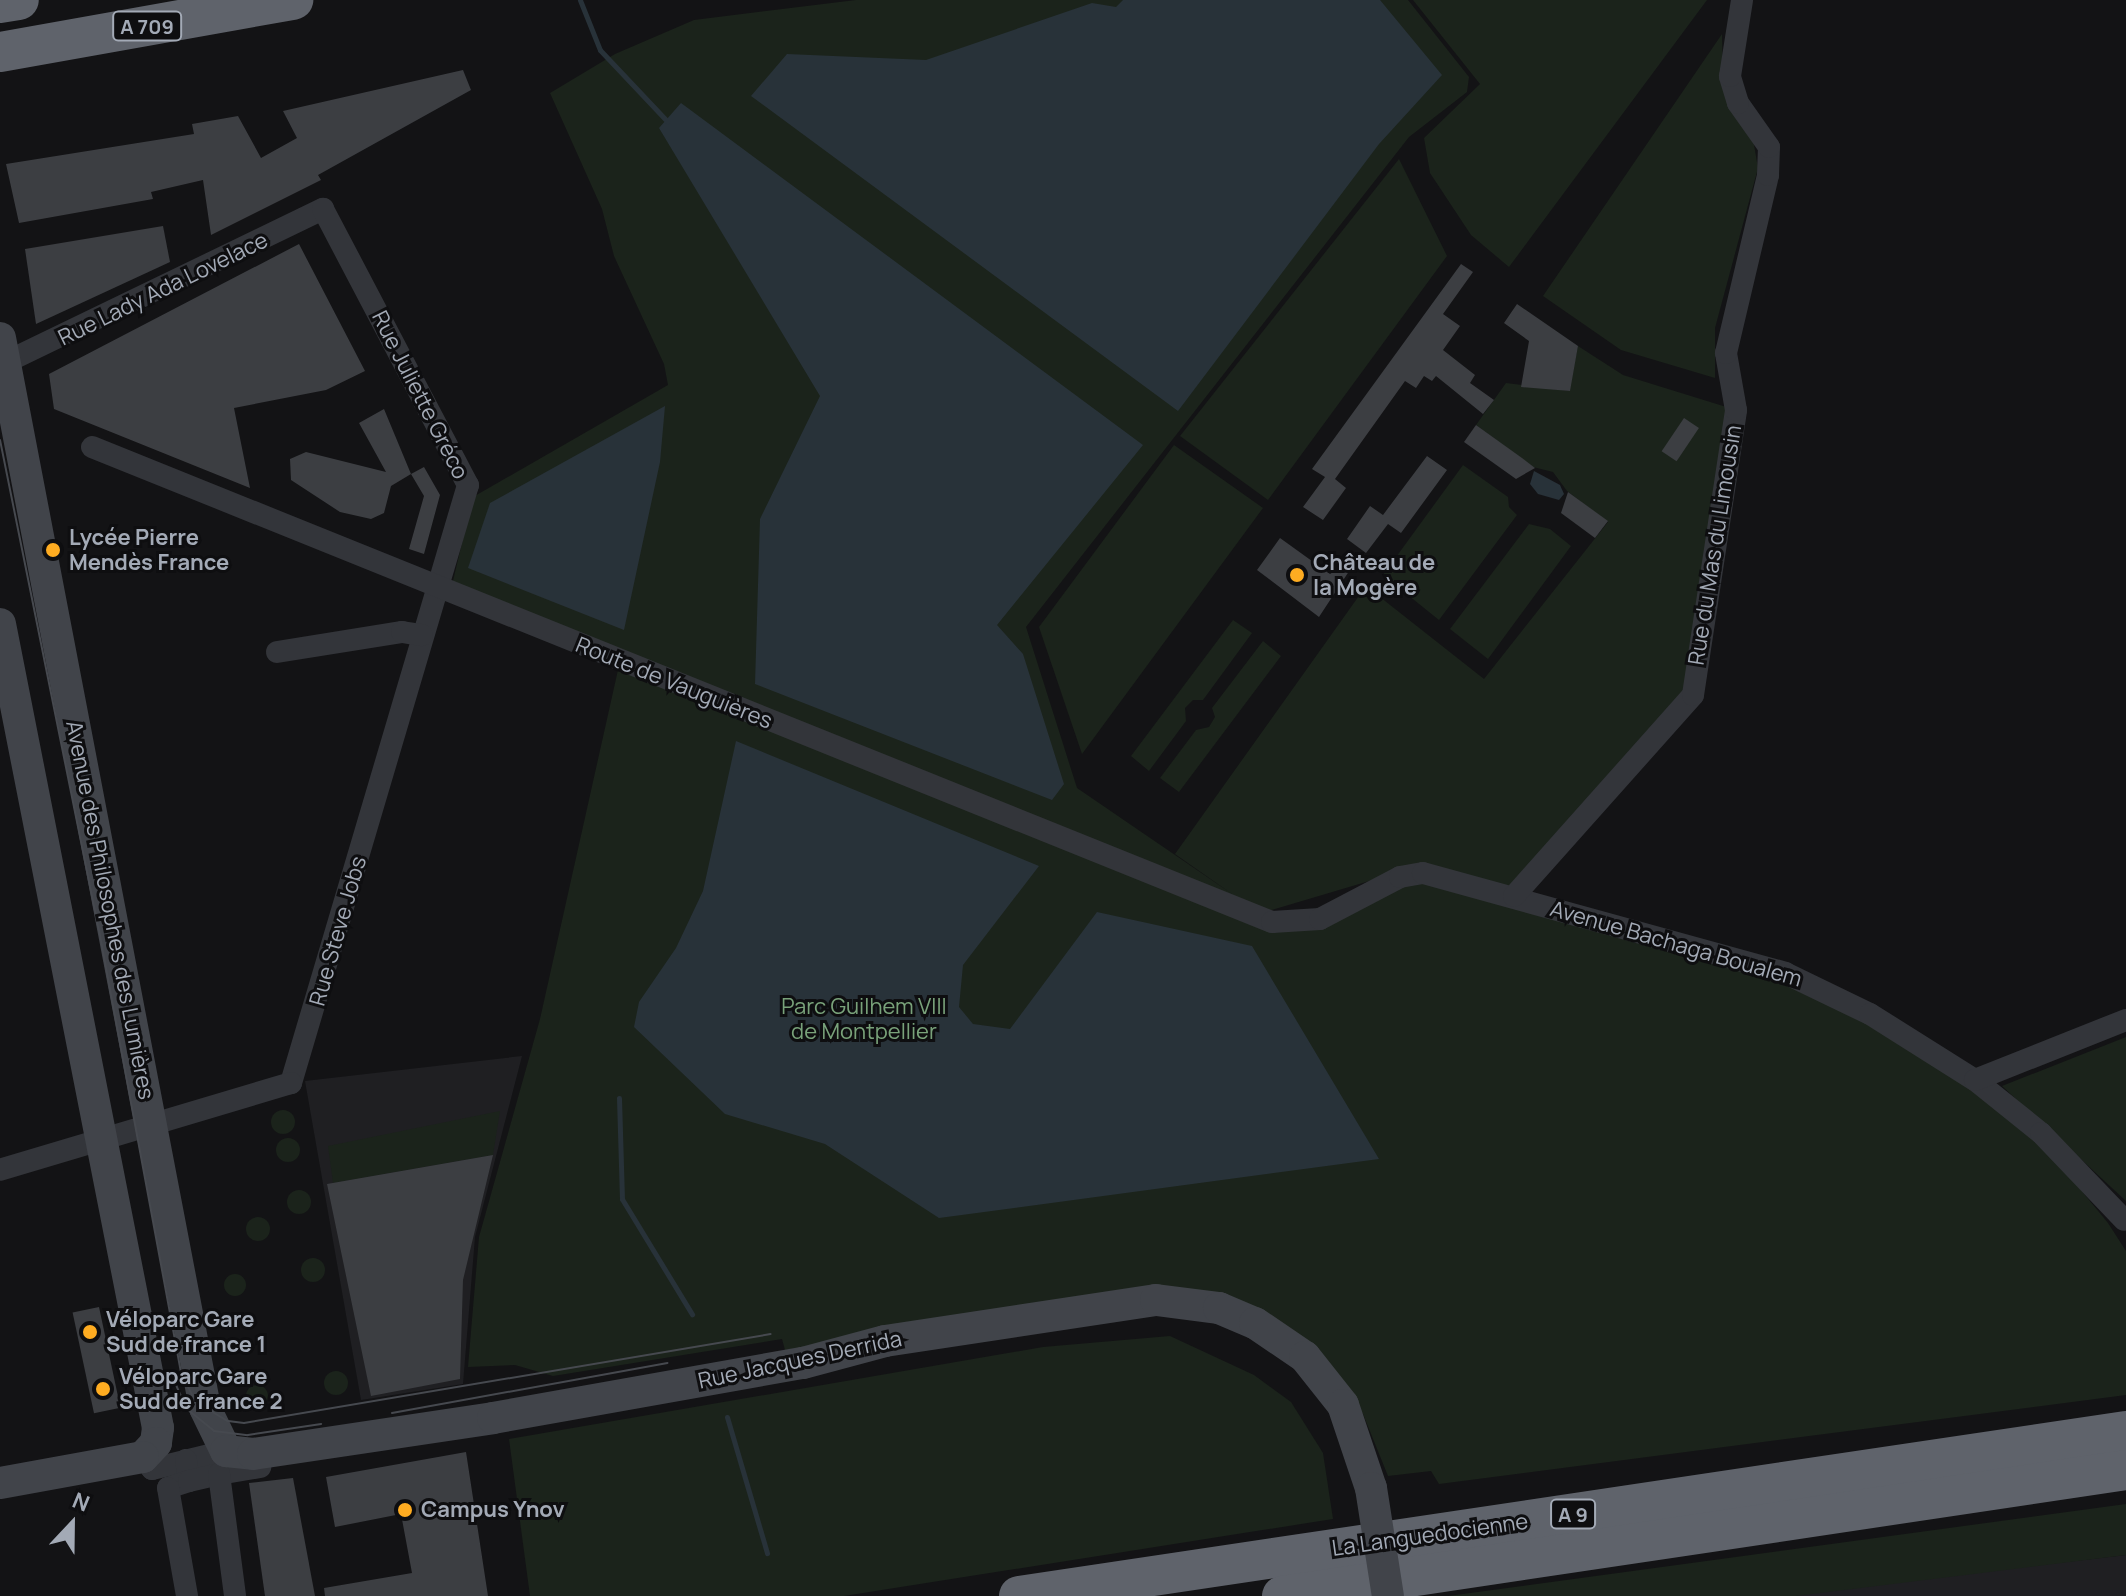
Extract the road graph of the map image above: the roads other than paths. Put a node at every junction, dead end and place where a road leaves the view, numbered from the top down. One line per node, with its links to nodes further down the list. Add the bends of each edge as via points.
1 (19, 0): 4 (highway)
2 (293, 0): 5 (highway, A 709)
3 (1742, 0): 13 (street, Rue du Mas du Limousin, via 1730,76 1738,103 1769,147 1768,175 1726,353 1736,410 1693,695)
4 (0, 3)
5 (0, 52)
6 (323, 209): 7 (street, Rue Lady Ada Lovelace); 9 (street, Rue Juliette Gréco, via 468,485)
7 (2, 355): 17 (street, Avenue des Philosophes des Lumières)
8 (92, 447): 9 (street, Route de Vauguières)
9 (437, 589): 11 (street, Rue Steve Jobs); 14 (street, Route de Vauguières)
10 (0, 624): 18 (street)
11 (422, 635): 12 (street, via 402,632); 17 (street, Rue Steve Jobs, via 291,1083)
12 (277, 652)
13 (1514, 896): 14 (street, Avenue Bachaga Boualem, via 1412,873 1320,919 1272,922); 16 (street, Avenue Bachaga Boualem, via 1822,987)
14 (1258, 917)
15 (2126, 1020): 16 (street)
16 (1975, 1080): 20 (street, Avenue Bachaga Boualem, via 2041,1133)
17 (151, 1127): 18 (street, Rue Steve Jobs); 23 (street, Avenue des Philosophes des Lumières, via 205,1408)
18 (103, 1141): 19 (street, Rue Steve Jobs); 22 (street, via 158,1414 156,1443)
19 (0, 1170)
20 (2124, 1220)
21 (2126, 1431): 30 (highway, La Languedocienne / A 9)
22 (143, 1457): 26 (street, Rue Jacques Derrida, via 152,1469); 27 (street)
23 (222, 1463): 24 (street); 26 (street, Rue Jacques Derrida); 29 (street); 32 (street, Rue Jacques Derrida, bridge, via 803,1363 885,1341 1156,1300 1219,1308 1255,1323 1305,1357 1343,1405 1371,1488)
24 (260, 1467)
25 (2126, 1470): 31 (highway, La Languedocienne / A 9)
26 (187, 1471): 28 (street, via 168,1488)
27 (0, 1483)
28 (187, 1596)
29 (235, 1596)
30 (1019, 1596)
31 (1282, 1596)
32 (1388, 1596)

